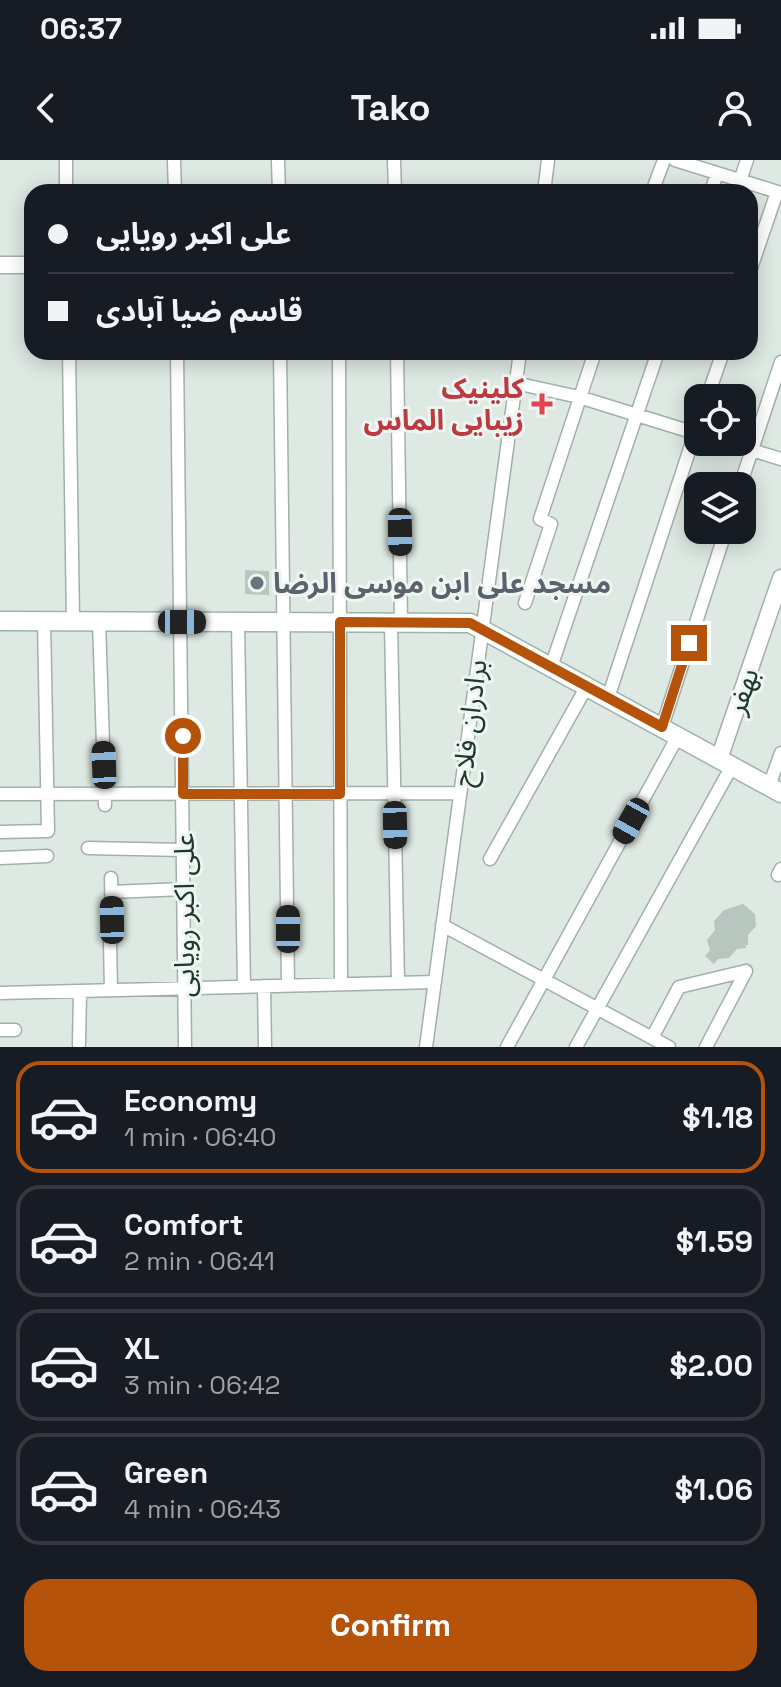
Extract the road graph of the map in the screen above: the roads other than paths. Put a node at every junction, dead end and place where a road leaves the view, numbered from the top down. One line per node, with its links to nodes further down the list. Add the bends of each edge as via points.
1 (66, 160): 11 (street)
2 (174, 160): 12 (street)
3 (278, 160): 13 (street)
4 (394, 160): 14 (street)
5 (548, 160): 15 (street)
6 (664, 160): 16 (street)
7 (675, 160): 9 (street)
8 (747, 160): 10 (street)
9 (717, 173): 10 (street); 17 (street)
10 (740, 181): 18 (street)
11 (66, 184)
12 (175, 184)
13 (279, 184)
14 (395, 184)
15 (545, 184)
16 (655, 184)
17 (714, 184)
18 (750, 184)
19 (758, 187): 20 (street)
20 (779, 193): 21 (street)
21 (758, 249)
22 (0, 265): 23 (street)
23 (24, 265)
24 (69, 360): 48 (street)
25 (177, 360): 50 (street, علی اکبر رویایی)
26 (280, 360): 52 (street)
27 (339, 360): 53 (street)
28 (397, 360): 54 (street)
29 (519, 360): 34 (street, برادران فلاح)
30 (592, 360): 36 (street)
31 (655, 360): 37 (street)
32 (720, 360): 35 (street)
33 (781, 362): 39 (street)
34 (515, 383): 36 (street); 55 (street, برادران فلاح)
35 (712, 384)
36 (579, 397): 37 (street); 45 (street, via 540,519 551,524)
37 (637, 415): 38 (street); 56 (street)
38 (684, 427)
39 (756, 438)
40 (756, 451): 42 (street)
41 (688, 456): 58 (street)
42 (781, 459)
43 (722, 544): 59 (street)
44 (781, 578): 61 (street, بهفر)
45 (525, 603)
46 (0, 621): 47 (main road)
47 (44, 621): 48 (main road); 66 (street)
48 (73, 621): 49 (main road)
49 (99, 621): 50 (main road); 71 (street)
50 (182, 622): 51 (main road); 67 (street, علی اکبر رویایی)
51 (238, 622): 52 (main road); 68 (street)
52 (283, 622): 53 (main road); 69 (street)
53 (340, 622): 54 (main road); 70 (street)
54 (396, 623): 55 (main road, via 463,622); 63 (street)
55 (481, 628): 56 (main road); 64 (street, برادران فلاح)
56 (551, 667): 57 (main road)
57 (587, 686): 58 (main road); 77 (street)
58 (608, 698): 59 (main road)
59 (670, 732): 61 (main road); 84 (street)
60 (781, 753): 62 (street)
61 (726, 762): 62 (main road); 95 (street)
62 (775, 790)
63 (395, 793): 64 (street); 70 (street); 86 (street)
64 (459, 793): 82 (street, برادران فلاح)
65 (0, 794): 66 (street)
66 (48, 794): 71 (street); 72 (street, via 48,831)
67 (183, 794): 68 (street); 71 (street); 74 (street, علی اکبر رویایی)
68 (241, 794): 69 (street); 90 (street)
69 (286, 794): 70 (street); 89 (street)
70 (340, 794): 87 (street)
71 (105, 800)
72 (0, 832)
73 (88, 848): 74 (street)
74 (184, 850): 79 (street, علی اکبر رویایی)
75 (47, 856): 76 (street)
76 (0, 858)
77 (490, 859)
78 (111, 878): 80 (street)
79 (184, 889): 80 (street); 91 (street, علی اکبر رویایی)
80 (111, 892): 81 (street)
81 (112, 920)
82 (442, 925): 84 (street); 85 (street, برادران فلاح)
83 (110, 941): 92 (street)
84 (544, 980): 95 (street); 103 (street)
85 (435, 982): 86 (street); 102 (street, برادران فلاح)
86 (398, 983): 87 (street)
87 (341, 984): 89 (street)
88 (264, 986): 89 (street); 90 (street); 101 (street)
89 (288, 986)
90 (244, 987): 91 (street)
91 (185, 988): 92 (street); 100 (street, علی اکبر رویایی)
92 (111, 990): 93 (street)
93 (80, 991): 94 (street); 99 (street)
94 (0, 993)
95 (597, 1009): 98 (street); 104 (street)
96 (0, 1030): 97 (street)
97 (15, 1030)
98 (652, 1038): 105 (street); 106 (street, via 679,987 746,971)
99 (79, 1044)
100 (185, 1047)
101 (265, 1047)
102 (426, 1047)
103 (507, 1047)
104 (576, 1047)
105 (669, 1047)
106 (706, 1047)

